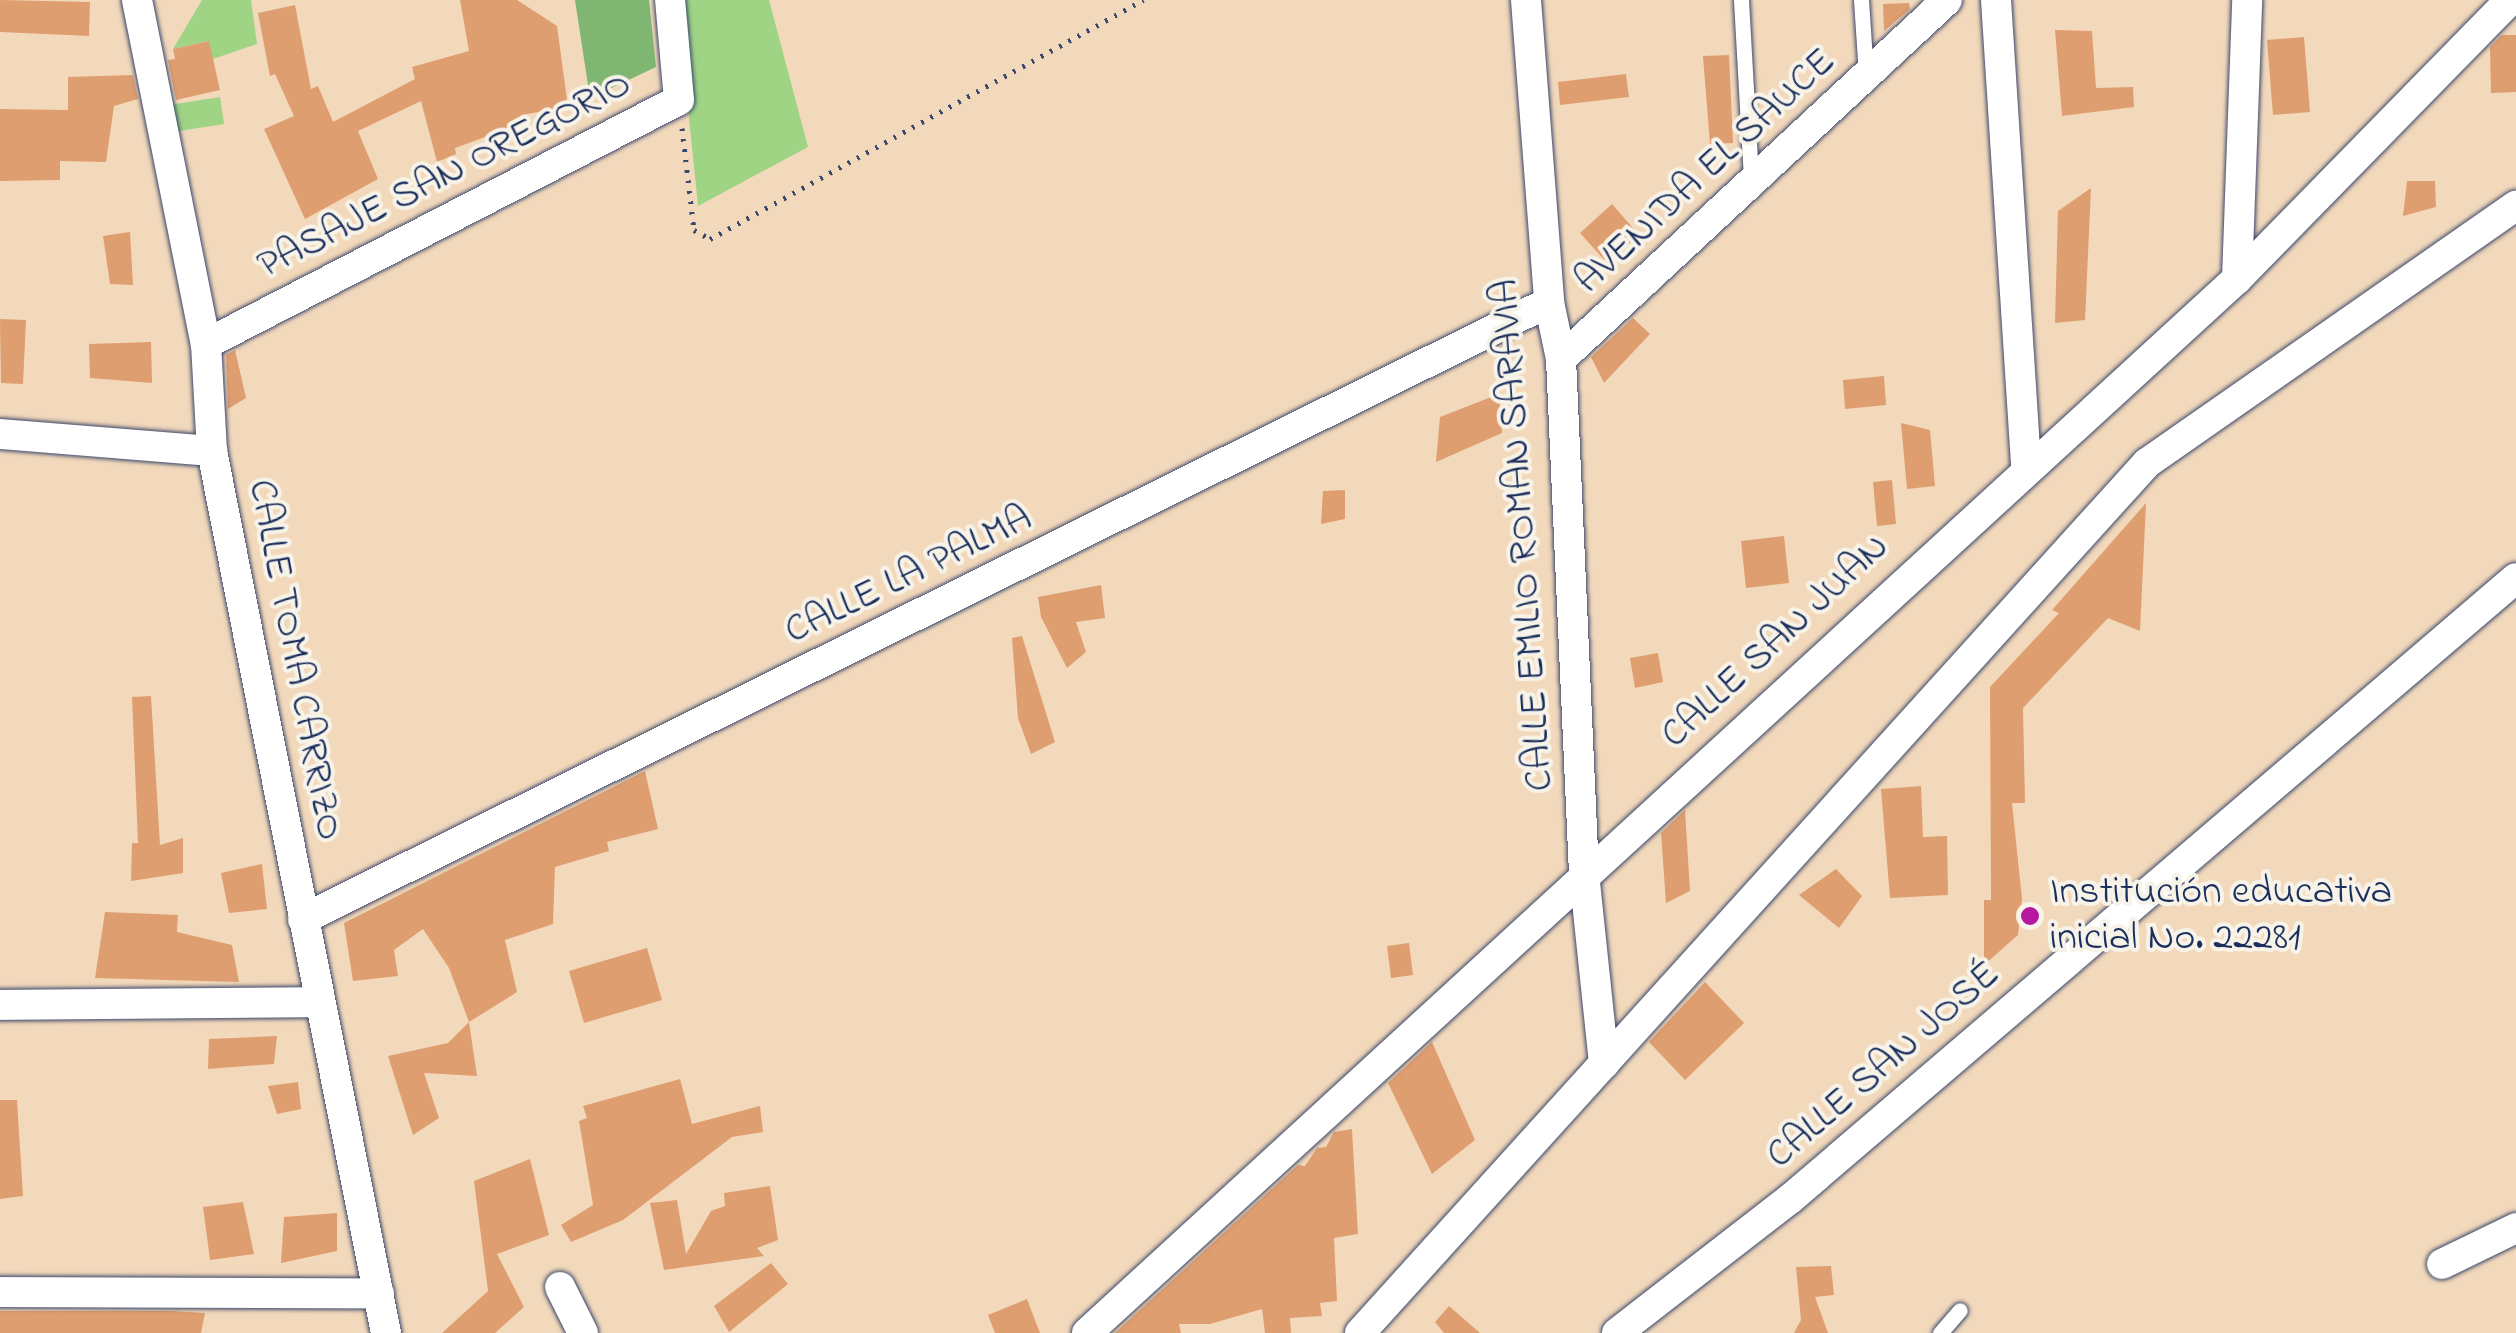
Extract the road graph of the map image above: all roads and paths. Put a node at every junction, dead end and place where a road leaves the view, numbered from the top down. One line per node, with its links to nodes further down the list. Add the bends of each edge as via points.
1 (137, 0): 17 (street, CALLE TOMA CARRIZO)
2 (670, 0): 12 (street)
3 (1144, 0): 12 (path, PASAJE SAN OREGORIO, via 710,238 694,230)
4 (1526, 0): 16 (street, CALLE EMILIO ROMAN SARAVIA)
5 (1741, 0): 13 (lane)
6 (1861, 0): 11 (lane)
7 (1947, 0): 11 (street, AVENIDA EL SAUCE)
8 (1996, 0): 21 (street)
9 (2247, 0): 15 (street)
10 (2510, 0): 15 (street, CALLE SAN JUAN)
11 (1866, 80): 13 (street, AVENIDA EL SAUCE)
12 (679, 100): 17 (street, PASAJE SAN OREGORIO)
13 (1751, 186): 18 (street, AVENIDA EL SAUCE)
14 (2516, 206): 27 (street, via 2147,463)
15 (2237, 278): 21 (street, CALLE SAN JUAN)
16 (1549, 302): 18 (street, CALLE EMILIO ROMAN SARAVIA); 24 (street, CALLE LA PALMA)
17 (206, 344): 20 (street, CALLE TOMA CARRIZO)
18 (1561, 359): 23 (street, CALLE EMILIO ROMAN SARAVIA)
19 (0, 434): 20 (street)
20 (212, 451): 24 (street, CALLE TOMA CARRIZO)
21 (2026, 468): 23 (street, CALLE SAN JUAN)
22 (2516, 578): 38 (street, CALLE SAN JOSÉ, via 1790,1200)
23 (1584, 873): 27 (street, CALLE EMILIO ROMAN SARAVIA); 36 (street, CALLE SAN JUAN)
24 (303, 919): 25 (street, CALLE TOMA CARRIZO)
25 (320, 1002): 26 (street); 32 (street, CALLE TOMA CARRIZO)
26 (0, 1005)
27 (1604, 1064): 37 (street)
28 (2516, 1228): 29 (street)
29 (2442, 1264)
30 (560, 1287): 35 (street)
31 (0, 1292): 32 (street)
32 (380, 1293): 34 (street, CALLE TOMA CARRIZO)
33 (1960, 1310): 39 (lane)
34 (386, 1333)
35 (583, 1333)
36 (1087, 1333)
37 (1360, 1333)
38 (1617, 1333)
39 (1940, 1333)

